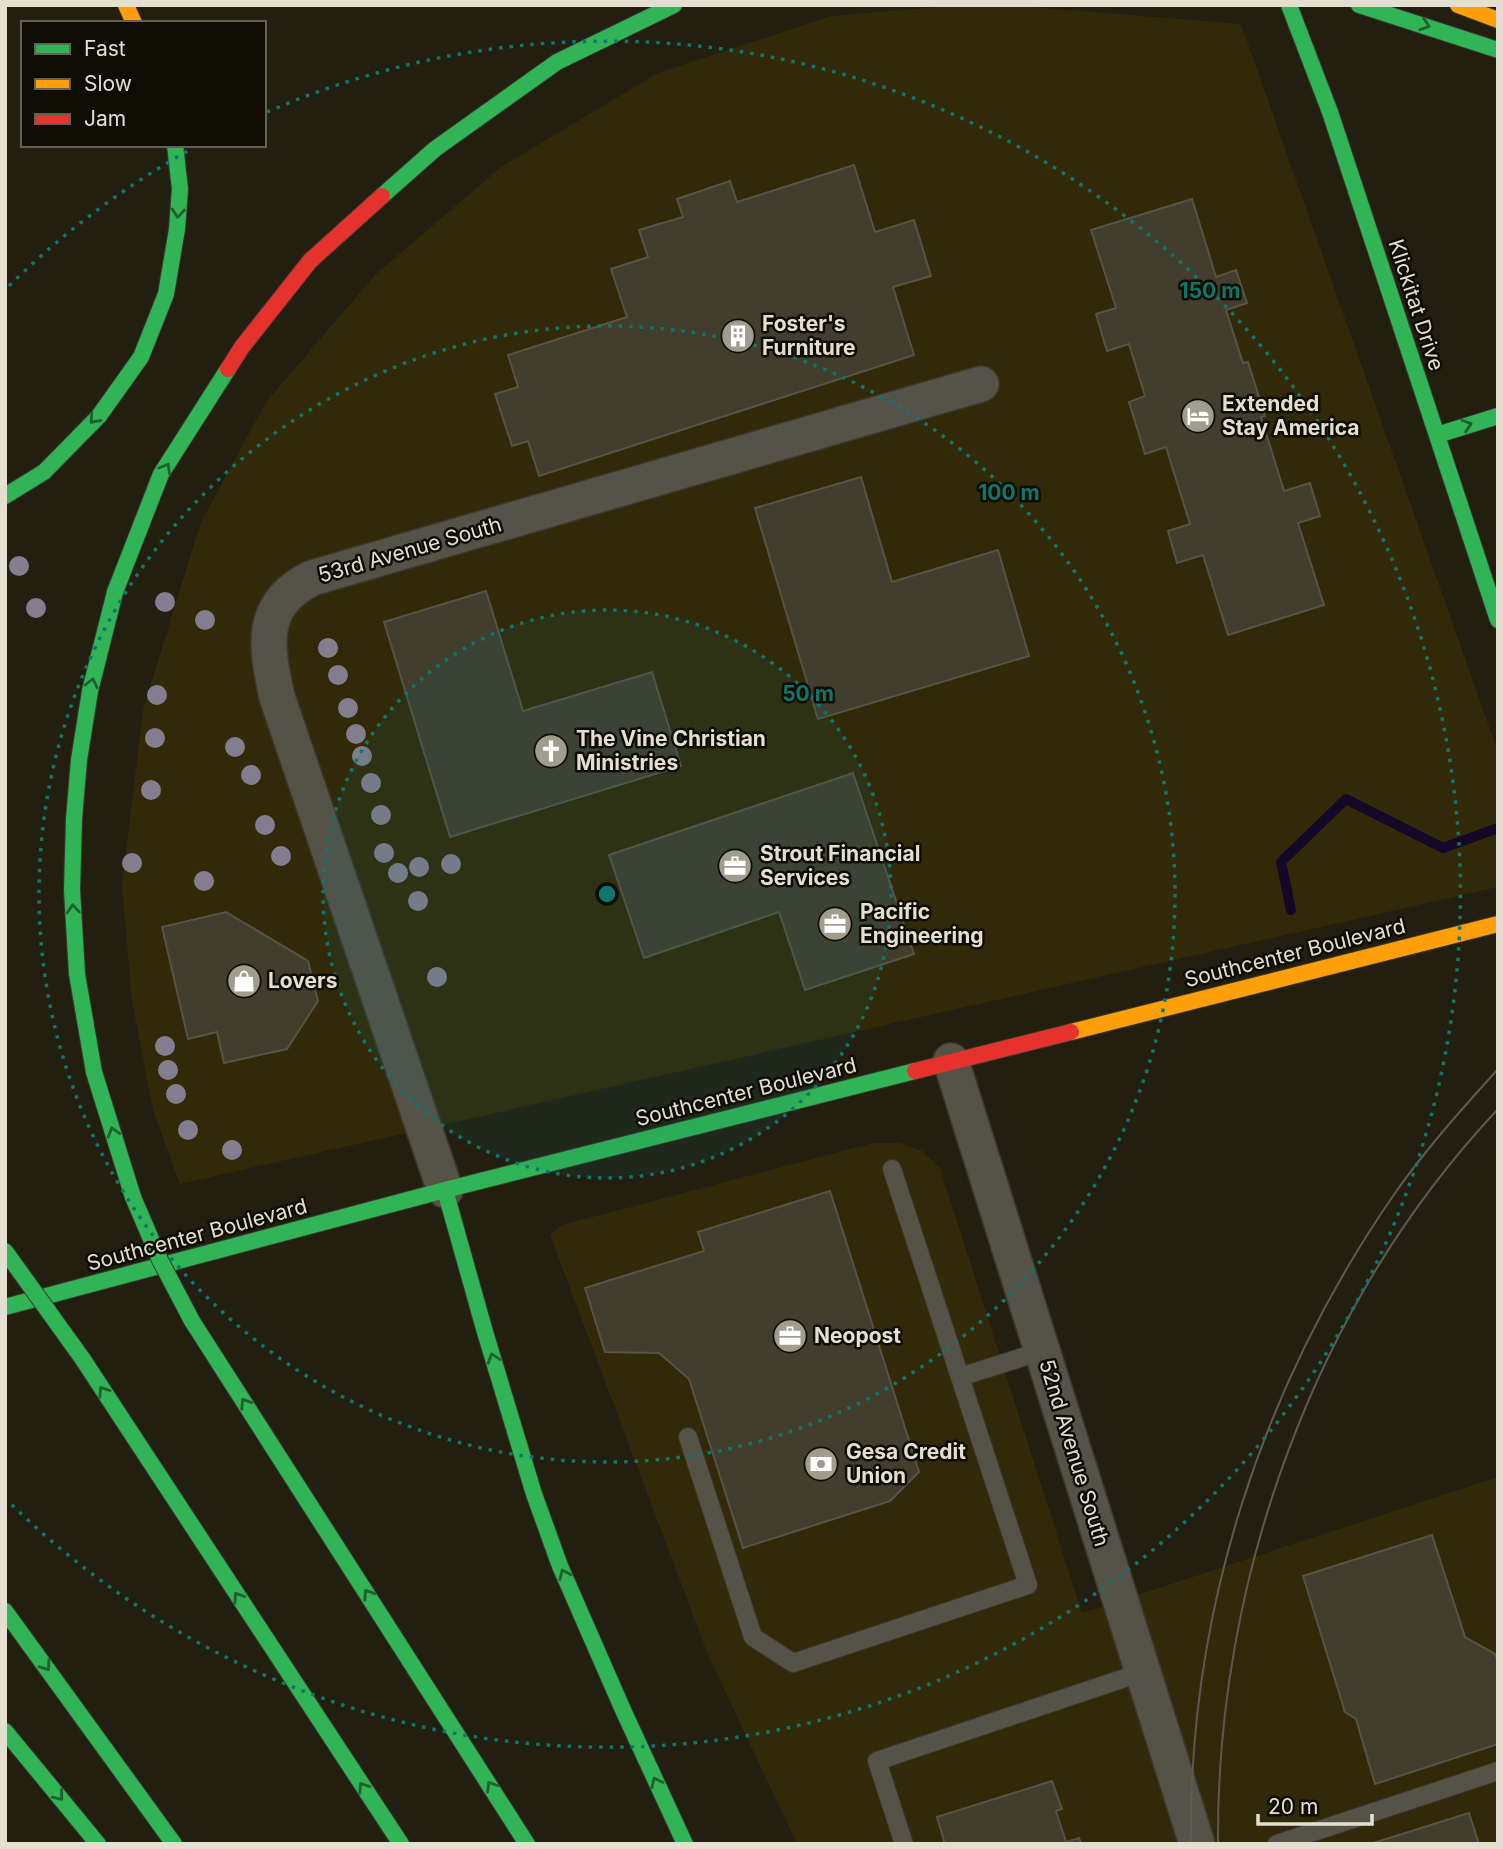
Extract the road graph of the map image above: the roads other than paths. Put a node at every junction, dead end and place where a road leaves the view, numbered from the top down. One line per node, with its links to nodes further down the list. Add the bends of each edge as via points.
1 (126, 5): 7 (main road)
2 (674, 5): 31 (main road, one-way to 2, bridge, via 192,1321 150,1239 94,1072 77,975 74,819 90,691 115,592 161,474 242,347 310,261 435,149 556,62)
3 (1290, 5): 12 (main road, Klickitat Drive)
4 (1359, 5): 8 (main road, one-way to 8)
5 (1458, 5): 6 (main road)
6 (1498, 20)
7 (133, 21)
8 (1498, 50)
9 (175, 147): 13 (main road, one-way to 13, via 180,189 177,229 166,294 141,357 99,416 44,472)
10 (981, 384): 18 (street, 53rd Avenue South, via 312,578 287,593 279,605 270,623 269,657 277,697)
11 (1498, 416): 12 (main road, one-way to 11)
12 (1437, 435): 14 (main road, Klickitat Drive)
13 (5, 496)
14 (1498, 620)
15 (1498, 924): 16 (main road, Southcenter Boulevard)
16 (951, 1061): 18 (main road, Southcenter Boulevard); 21 (street, 52nd Avenue South)
17 (892, 1169): 22 (lane)
18 (445, 1190): 20 (main road, Southcenter Boulevard); 32 (main road, one-way to 18, via 560,1566 534,1494)
19 (5, 1251): 30 (main road, one-way to 19, bridge, via 82,1358)
20 (5, 1307)
21 (1042, 1351): 22 (lane); 25 (street, 52nd Avenue South)
22 (960, 1377): 23 (lane, via 1028,1585 793,1663 753,1637)
23 (688, 1437)
24 (5, 1611): 29 (main road, one-way to 29)
25 (1143, 1672): 33 (lane, via 877,1761); 34 (street, 52nd Avenue South)
26 (5, 1731): 28 (main road, one-way to 28)
27 (1498, 1772): 35 (lane)
28 (98, 1844)
29 (174, 1844)
30 (401, 1844)
31 (527, 1844)
32 (685, 1844)
33 (904, 1844)
34 (1197, 1844)
35 (1277, 1844)

